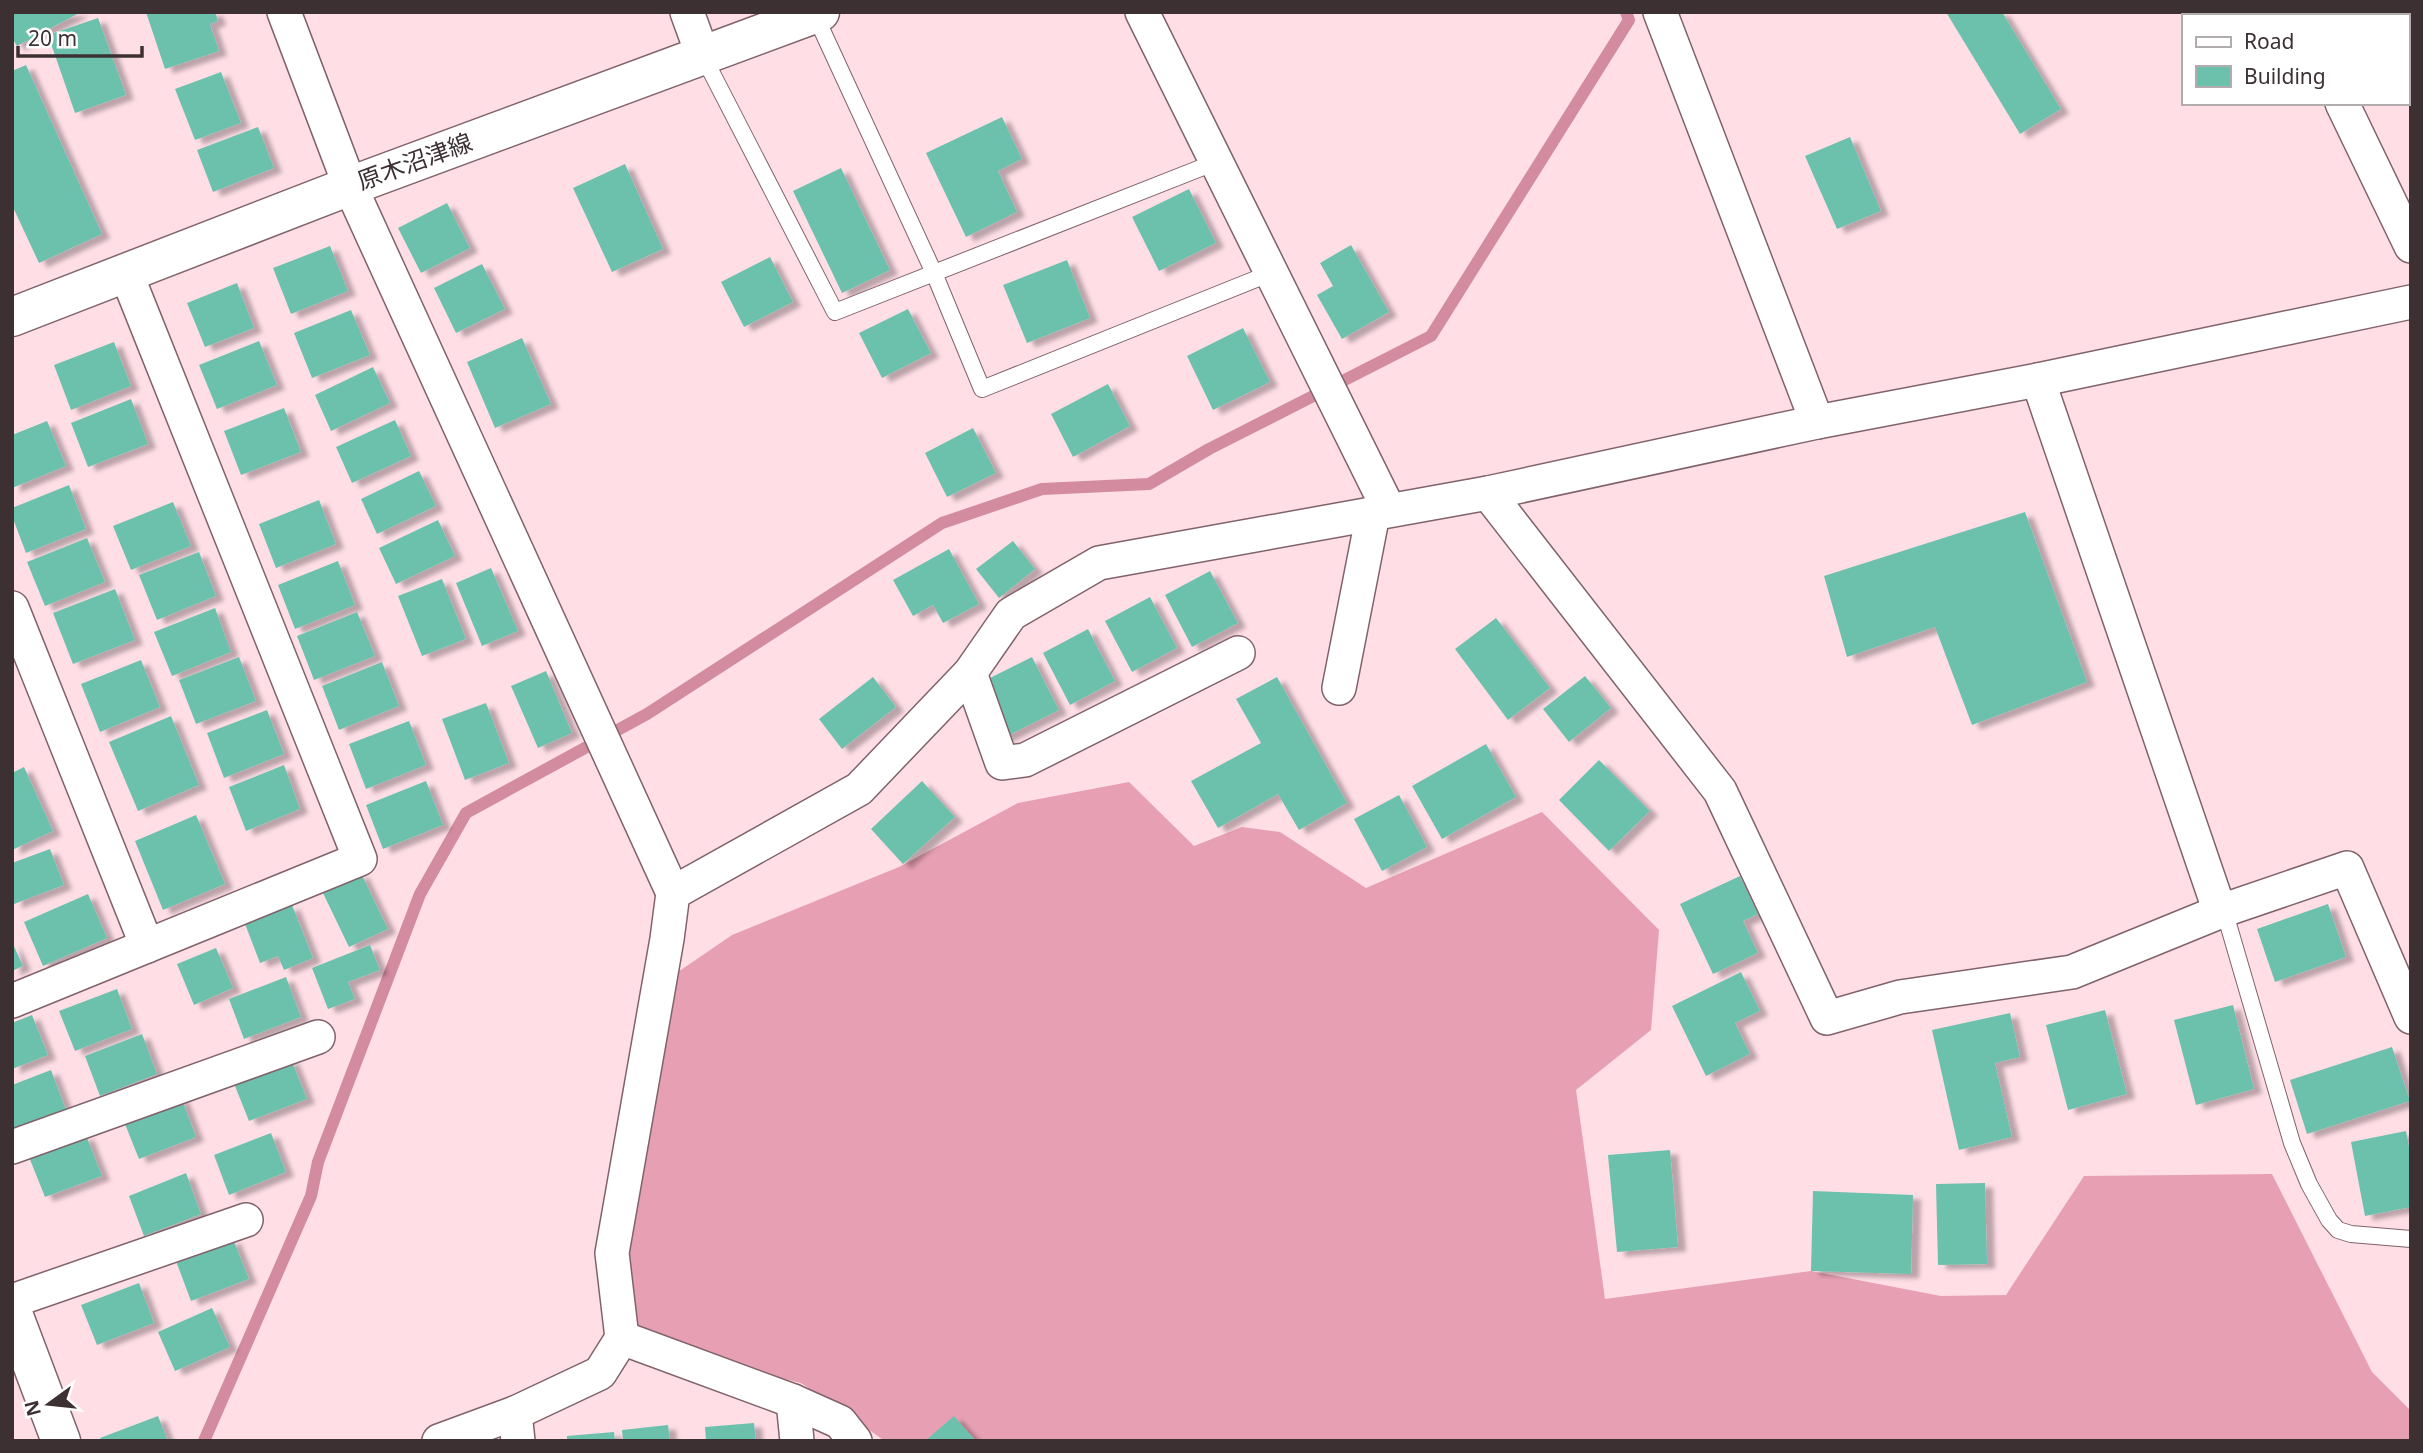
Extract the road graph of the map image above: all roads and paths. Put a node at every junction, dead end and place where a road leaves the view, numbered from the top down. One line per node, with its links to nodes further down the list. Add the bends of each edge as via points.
1 (284, 12): 9 (street)
2 (688, 12): 6 (street)
3 (1142, 12): 8 (street)
4 (1660, 12): 17 (street)
5 (817, 13): 6 (main road, 原木沼津線); 12 (lane)
6 (703, 56): 9 (main road, 原木沼津線); 12 (lane, via 835,312)
7 (2343, 105): 10 (street)
8 (1216, 162): 12 (lane); 13 (street)
9 (350, 186): 11 (main road, 原木沼津線); 24 (street)
10 (2411, 246)
11 (126, 273): 15 (main road, 原木沼津線); 26 (street, via 360,859)
12 (934, 273): 13 (lane, via 982,389)
13 (1272, 273): 19 (street)
14 (2411, 302): 16 (street)
15 (12, 317)
16 (2038, 380): 17 (street); 25 (street)
17 (1817, 422): 18 (street)
18 (1488, 493): 19 (street); 25 (street, via 1720,791 1828,1018 1900,997 2072,972)
19 (1381, 512): 22 (street, via 1098,563 1012,614); 23 (street)
20 (12, 608): 26 (street)
21 (1238, 653): 22 (street, via 1025,760 1002,763)
22 (970, 673): 24 (street, via 859,789)
23 (1339, 688)
24 (673, 893): 35 (street, via 612,1253)
25 (2222, 911): 28 (street, via 2347,868); 32 (lane, via 2292,1143 2329,1220 2338,1230 2351,1234)
26 (147, 946): 27 (street)
27 (12, 1002)
28 (2411, 1017)
29 (318, 1037): 30 (street)
30 (12, 1147)
31 (246, 1220): 33 (street)
32 (2411, 1239)
33 (12, 1301)
34 (12, 1311): 38 (main road)
35 (622, 1338): 36 (street); 37 (street, via 600,1373)
36 (793, 1401): 40 (street); 41 (street, via 840,1422)
37 (517, 1427): 39 (street)
38 (61, 1441)
39 (439, 1441)
40 (797, 1441)
41 (855, 1441)

